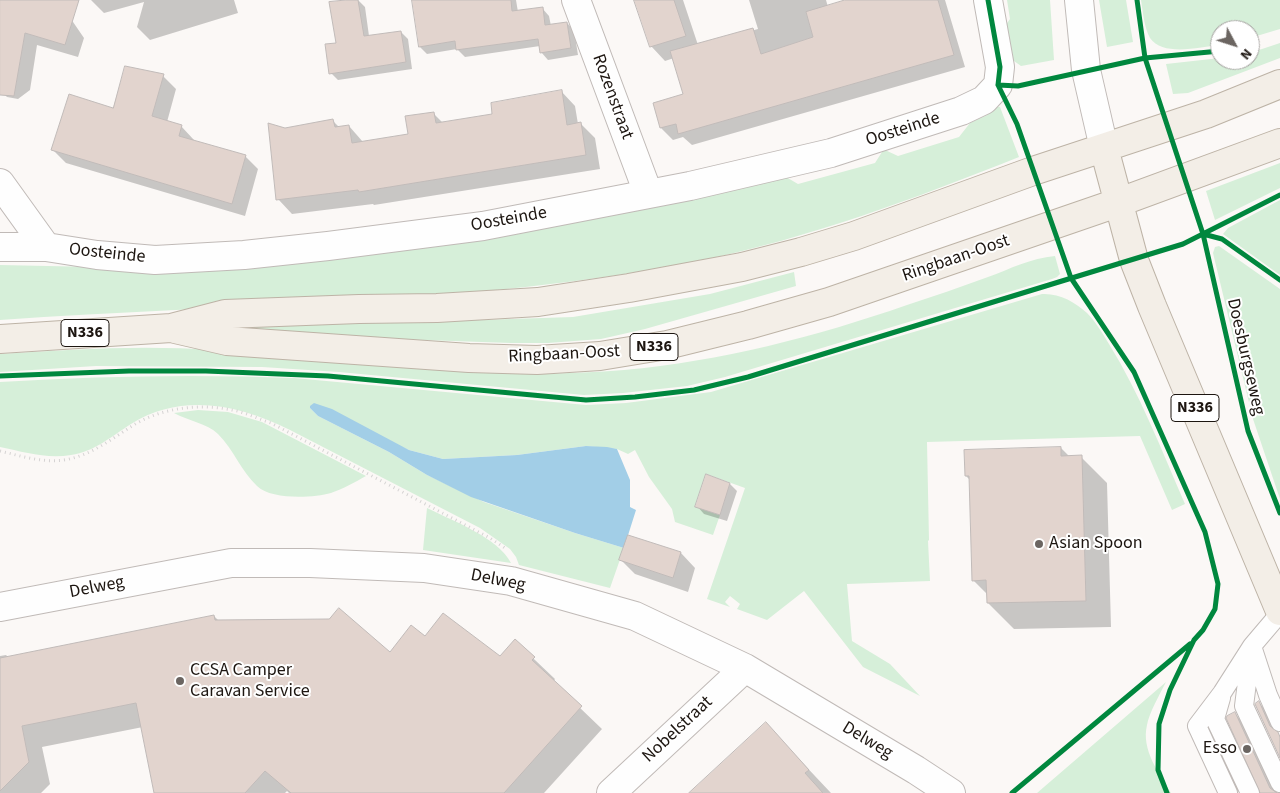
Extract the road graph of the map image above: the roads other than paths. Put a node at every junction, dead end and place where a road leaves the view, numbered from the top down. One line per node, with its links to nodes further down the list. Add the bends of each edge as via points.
1 (576, 0): 8 (street, Rozenstraat)
2 (988, 0): 8 (street, Oosteinde, via 1000,67 998,85 984,100 961,111 831,154)
3 (1080, 0): 6 (street, via 1086,70)
4 (1280, 84): 6 (main road, Ringbaan-Oost, via 1206,114)
5 (1280, 143): 9 (main road, Ringbaan-Oost)
6 (1104, 148): 9 (main road, N336); 12 (main road, Ringbaan-Oost / N336, via 854,236 742,267 538,302 225,314)
7 (0, 183): 11 (street)
8 (648, 193): 11 (street, Oosteinde, via 483,226 244,255 155,260)
9 (1117, 203): 12 (main road, Ringbaan-Oost / N336, via 829,302 676,342 600,356 537,360 460,357 227,341); 15 (main road, N336, via 1152,306)
10 (0, 247): 11 (street, Oosteinde)
11 (46, 247)
12 (171, 328): 13 (main road, Ringbaan-Oost / N336)
13 (0, 339)
14 (0, 607): 17 (street, Delweg, via 231,563 424,568 511,581 635,616)
15 (1280, 612): 16 (lane)
16 (1252, 646): 18 (lane); 19 (lane); 20 (lane, via 1244,706)
17 (745, 668): 21 (street, Nobelstraat); 22 (street, Delweg)
18 (1222, 692): 23 (lane, via 1197,726); 24 (lane, via 1215,720)
19 (1280, 722)
20 (1280, 783)
21 (611, 793)
22 (951, 793)
23 (1228, 793)
24 (1250, 793)

